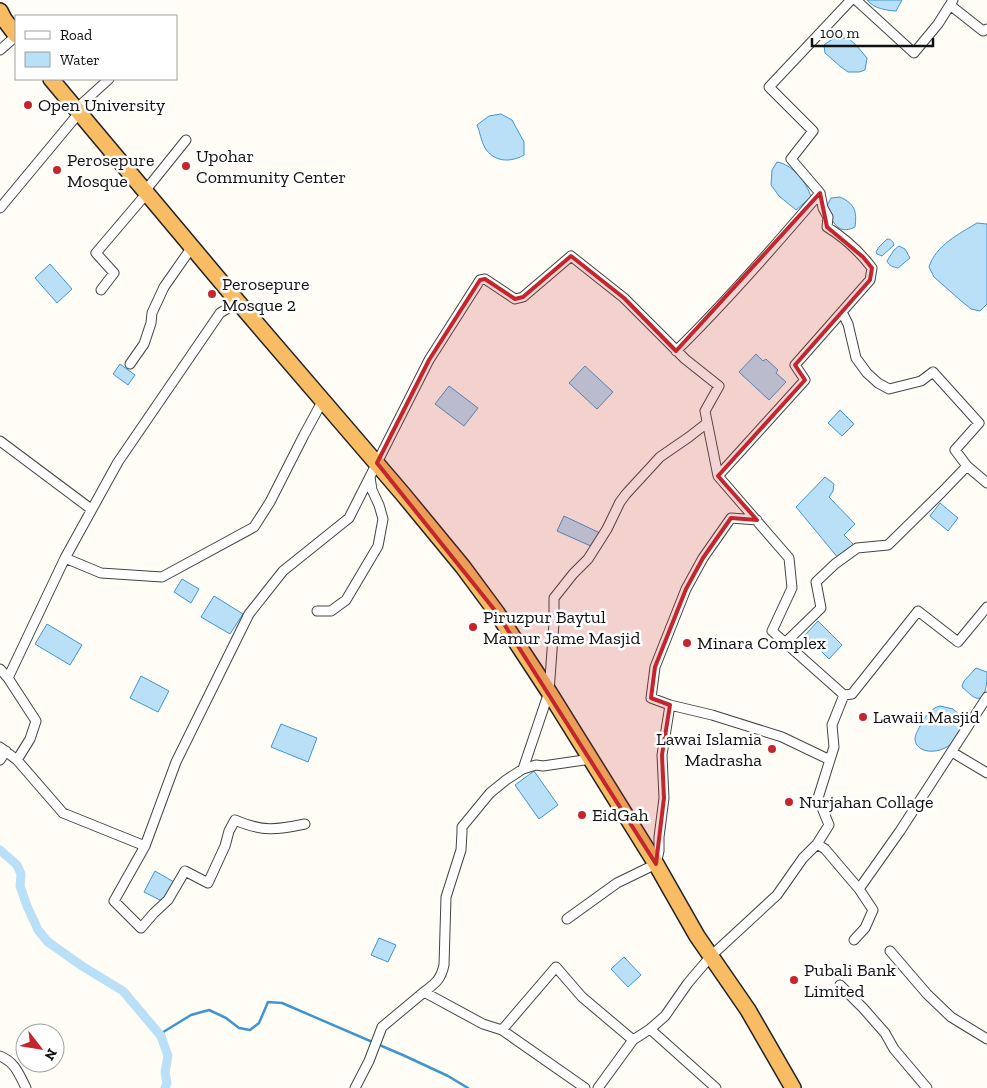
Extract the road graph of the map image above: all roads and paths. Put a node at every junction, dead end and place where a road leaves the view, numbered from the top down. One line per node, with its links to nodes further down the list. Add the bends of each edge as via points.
1 (850, 0): 14 (street, via 769,86 813,131 792,159)
2 (856, 0): 3 (street, via 914,53)
3 (951, 3): 5 (street, via 983,31)
4 (0, 11): 6 (highway)
5 (987, 29)
6 (15, 34)
7 (15, 36): 8 (street)
8 (0, 50)
9 (52, 80): 11 (highway)
10 (108, 80): 11 (street)
11 (78, 111): 13 (highway); 15 (street)
12 (186, 140): 13 (street)
13 (146, 192): 16 (highway); 17 (street, via 96,254 114,273)
14 (820, 193): 19 (street, via 828,217 826,227 842,236 872,268 870,280); 20 (street)
15 (0, 208)
16 (192, 247): 18 (highway); 21 (street, via 164,287 152,313 144,344)
17 (101, 290)
18 (238, 302): 22 (highway); 30 (street, via 220,313 118,462)
19 (842, 312): 26 (street, via 856,358 878,383 889,389 921,381 933,372 979,423 955,450); 27 (street, via 795,365 806,380)
20 (676, 351): 23 (street, via 719,386 705,411); 25 (street, via 624,298 571,256 515,299 486,279 480,280 429,360)
21 (130, 364)
22 (323, 400): 25 (highway); 32 (street, via 254,527 162,577 101,573)
23 (707, 423): 27 (street); 38 (street, via 660,457 626,494 588,559 554,598)
24 (0, 441): 30 (street)
25 (377, 463): 28 (street); 38 (highway, via 463,567)
26 (967, 466): 29 (street); 35 (street, via 888,545 857,548 816,582 822,608)
27 (718, 476): 31 (street)
28 (370, 477): 34 (street, via 382,519 378,546 346,600 331,611); 53 (street, via 349,518 283,571 249,614 176,762)
29 (987, 483)
30 (91, 509): 32 (street)
31 (757, 520): 35 (street, via 790,558 792,588 772,631); 41 (street, via 732,518 686,589 655,667 651,698)
32 (65, 558): 37 (street)
33 (987, 607): 39 (street, via 958,642 918,611 852,694)
34 (317, 611)
35 (785, 643): 39 (street)
36 (0, 669): 37 (street)
37 (8, 678): 47 (street, via 36,721 30,740)
38 (549, 692): 45 (highway); 49 (street)
39 (844, 695): 48 (street, via 832,725 834,747)
40 (987, 697): 42 (street)
41 (670, 705): 48 (street, via 782,737); 54 (street, via 662,755 664,798)
42 (984, 710): 44 (street)
43 (3, 749): 46 (street); 47 (street)
44 (952, 752): 50 (street); 55 (street)
45 (591, 759): 49 (street); 54 (highway)
46 (0, 760)
47 (17, 760): 53 (street, via 63,813)
48 (830, 760): 52 (street, via 818,798 829,825)
49 (523, 769): 61 (street, via 490,793 462,827 461,850 446,897 442,975)
50 (987, 774)
51 (305, 824): 53 (street, via 264,830 235,820 208,883 185,871 168,900 141,928 114,901)
52 (817, 844): 55 (street); 59 (street, via 777,895)
53 (145, 846)
54 (656, 864): 56 (street, via 617,883); 59 (highway)
55 (859, 889): 57 (street, via 873,910 865,928)
56 (567, 919)
57 (854, 940)
58 (890, 951): 64 (street, via 952,1017)
59 (711, 956): 62 (street); 72 (highway, via 748,1010)
60 (840, 985): 73 (street, via 863,1008)
61 (424, 992): 63 (street, via 483,1024); 68 (street, via 382,1027)
62 (650, 1029): 65 (street); 71 (street)
63 (502, 1030): 65 (street, via 556,967 582,997); 69 (street)
64 (987, 1039)
65 (633, 1040): 70 (street)
66 (0, 1056): 67 (street, via 17,1068)
67 (26, 1088)
68 (355, 1088)
69 (585, 1088)
70 (598, 1088)
71 (716, 1088)
72 (793, 1088)
73 (927, 1088)

